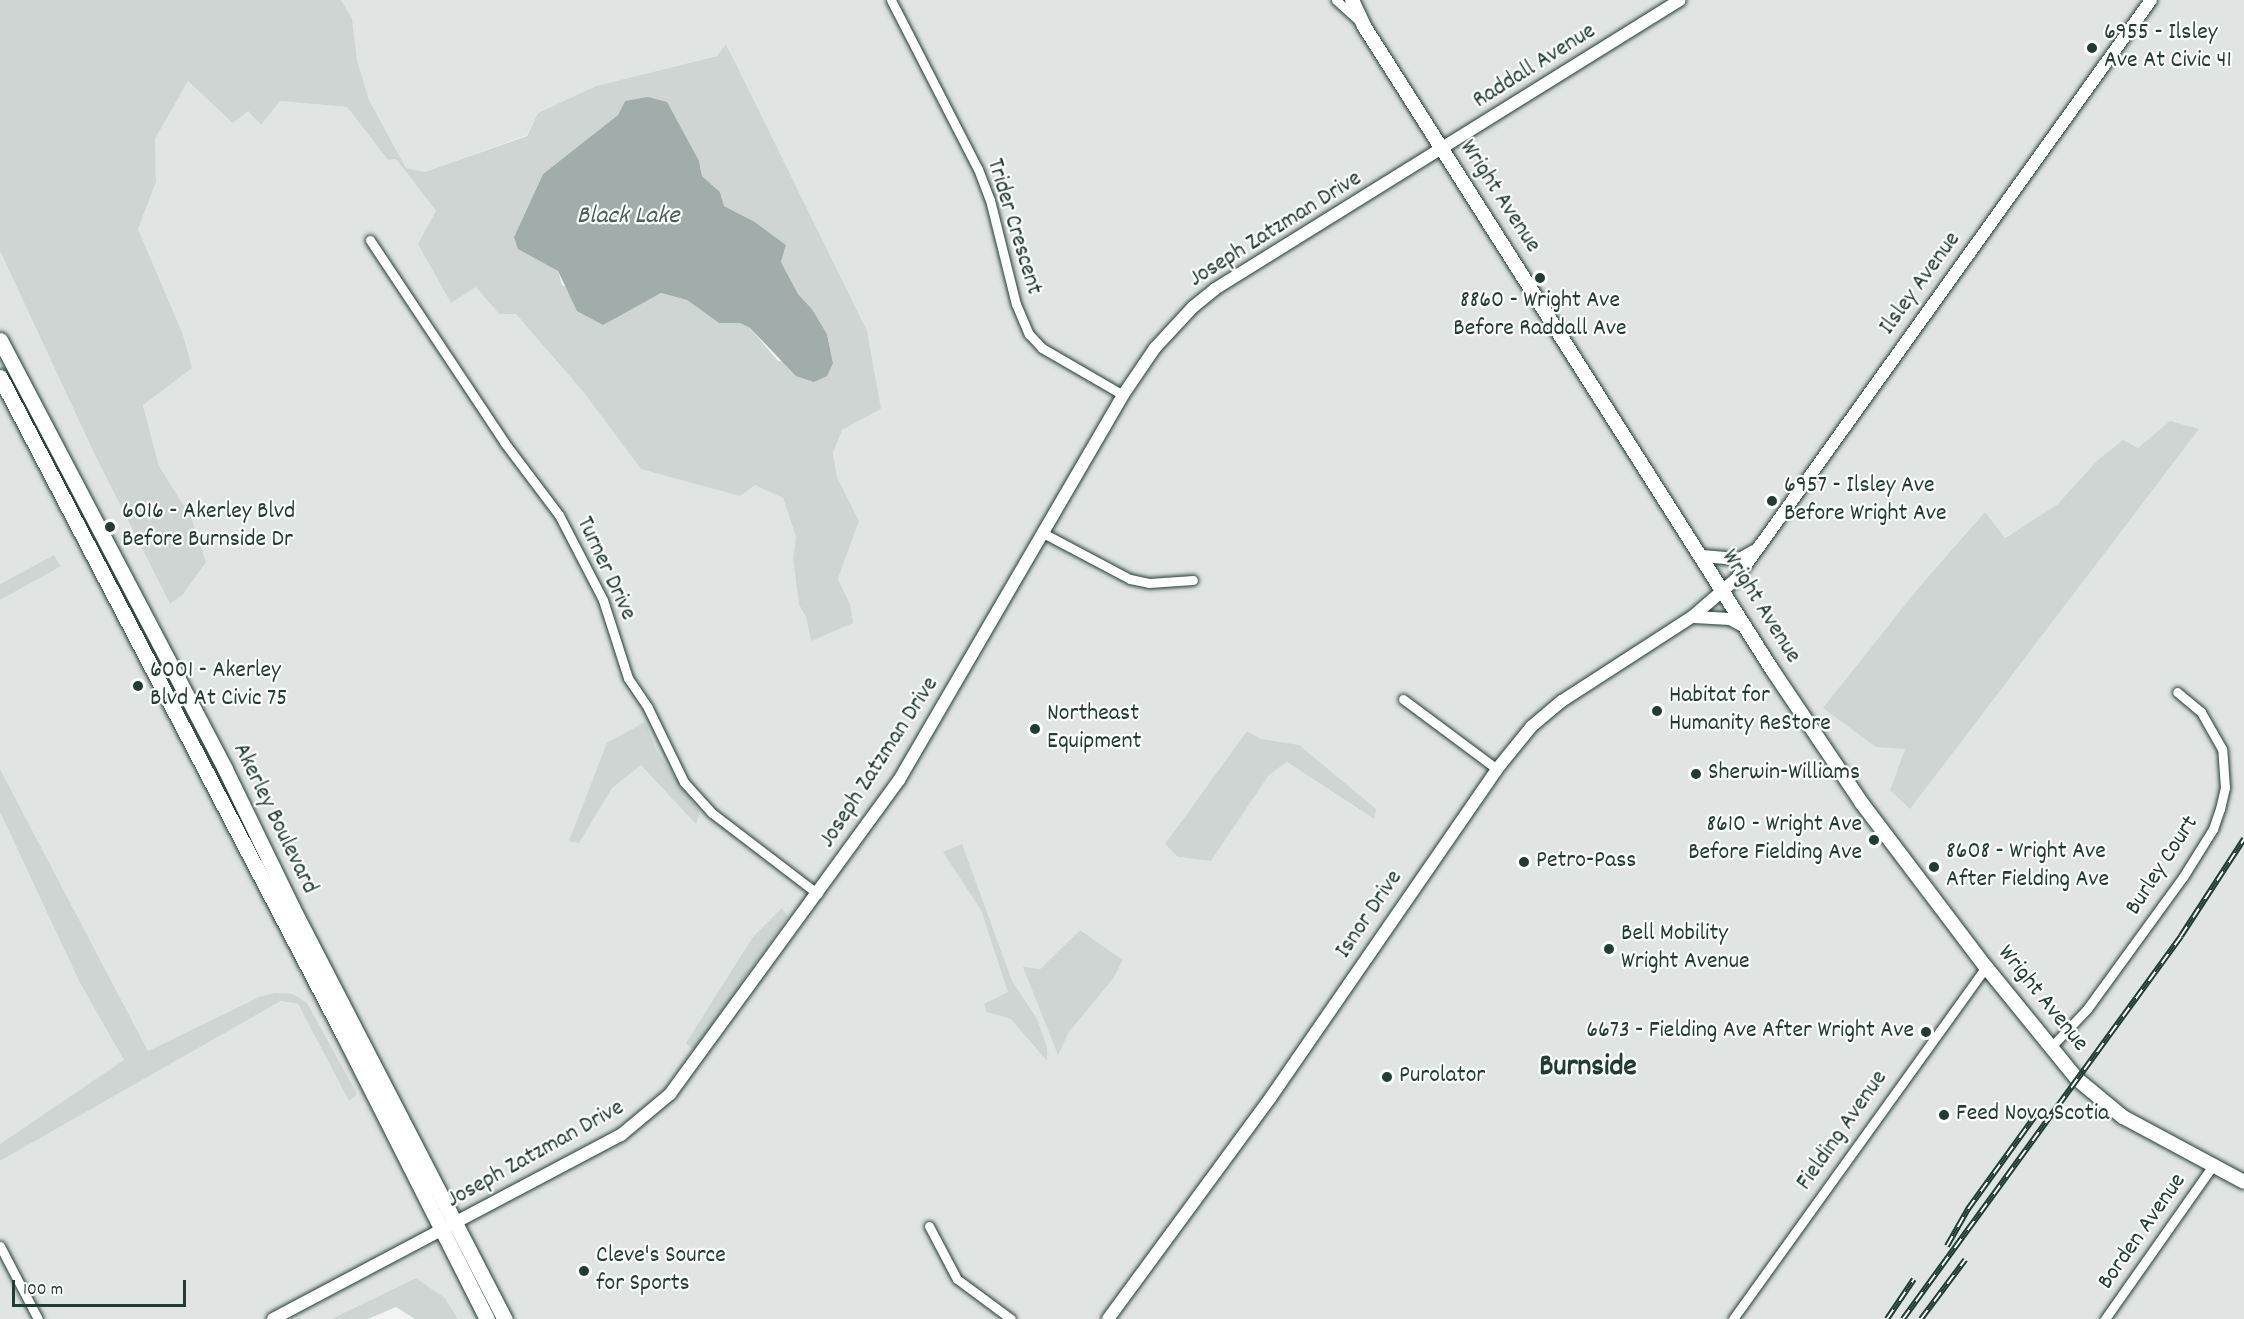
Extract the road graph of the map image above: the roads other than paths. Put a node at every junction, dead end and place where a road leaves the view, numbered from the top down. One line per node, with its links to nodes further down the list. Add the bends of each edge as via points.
1 (891, 0): 11 (street, Trider Crescent, via 978,169 990,200 1016,304 1029,334 1042,348)
2 (1336, 0): 6 (street)
3 (1352, 0): 6 (main road, Wright Avenue)
4 (1680, 0): 7 (street, Raddall Avenue)
5 (2151, 0): 13 (street, Ilsley Avenue)
6 (1364, 26): 7 (main road, Wright Avenue)
7 (1443, 150): 11 (street, Joseph Zatzman Drive, via 1215,289 1174,326); 14 (main road, Wright Avenue)
8 (370, 240): 22 (street, Turner Drive, via 504,442 559,515 603,600 628,678 648,708 684,782 712,813)
9 (0, 340): 27 (main road, Akerley Boulevard, via 225,769)
10 (0, 377): 29 (main road, Akerley Boulevard, via 344,1036)
11 (1123, 395): 12 (street, Joseph Zatzman Drive)
12 (1043, 533): 15 (street, via 1130,579 1149,584); 22 (street, Joseph Zatzman Drive, via 899,780)
13 (1758, 549): 14 (street, via 1740,559); 16 (street, Ilsley Avenue)
14 (1702, 556): 16 (main road, Wright Avenue)
15 (1193, 580)
16 (1724, 593): 17 (street, Isnor Drive); 18 (main road, Wright Avenue)
17 (1692, 617): 18 (street, via 1730,619); 21 (street, Isnor Drive, via 1562,701 1533,726)
18 (1745, 627): 23 (main road, Wright Avenue, via 1834,765)
19 (2177, 692): 24 (street, Burley Court, via 2201,712 2222,749 2225,788 2213,829 2087,1009)
20 (1403, 699): 21 (street)
21 (1497, 768): 36 (street, Isnor Drive, via 1271,1097)
22 (818, 894): 27 (street, Joseph Zatzman Drive, via 670,1094 647,1116)
23 (1986, 967): 24 (main road, Wright Avenue); 37 (street, Fielding Avenue)
24 (2050, 1048): 25 (main road, Wright Avenue, via 2077,1079 2123,1117)
25 (2212, 1167): 26 (main road, Wright Avenue); 38 (street, Borden Avenue)
26 (2244, 1182)
27 (454, 1224): 29 (street, Joseph Zatzman Drive); 34 (main road, Akerley Boulevard)
28 (929, 1226): 35 (street, via 957,1279)
29 (440, 1232): 32 (street, Joseph Zatzman Drive); 33 (main road, Akerley Boulevard)
30 (0, 1246): 31 (street)
31 (38, 1319)
32 (273, 1319)
33 (487, 1319)
34 (505, 1319)
35 (1011, 1319)
36 (1108, 1319)
37 (1733, 1319)
38 (2105, 1319)

